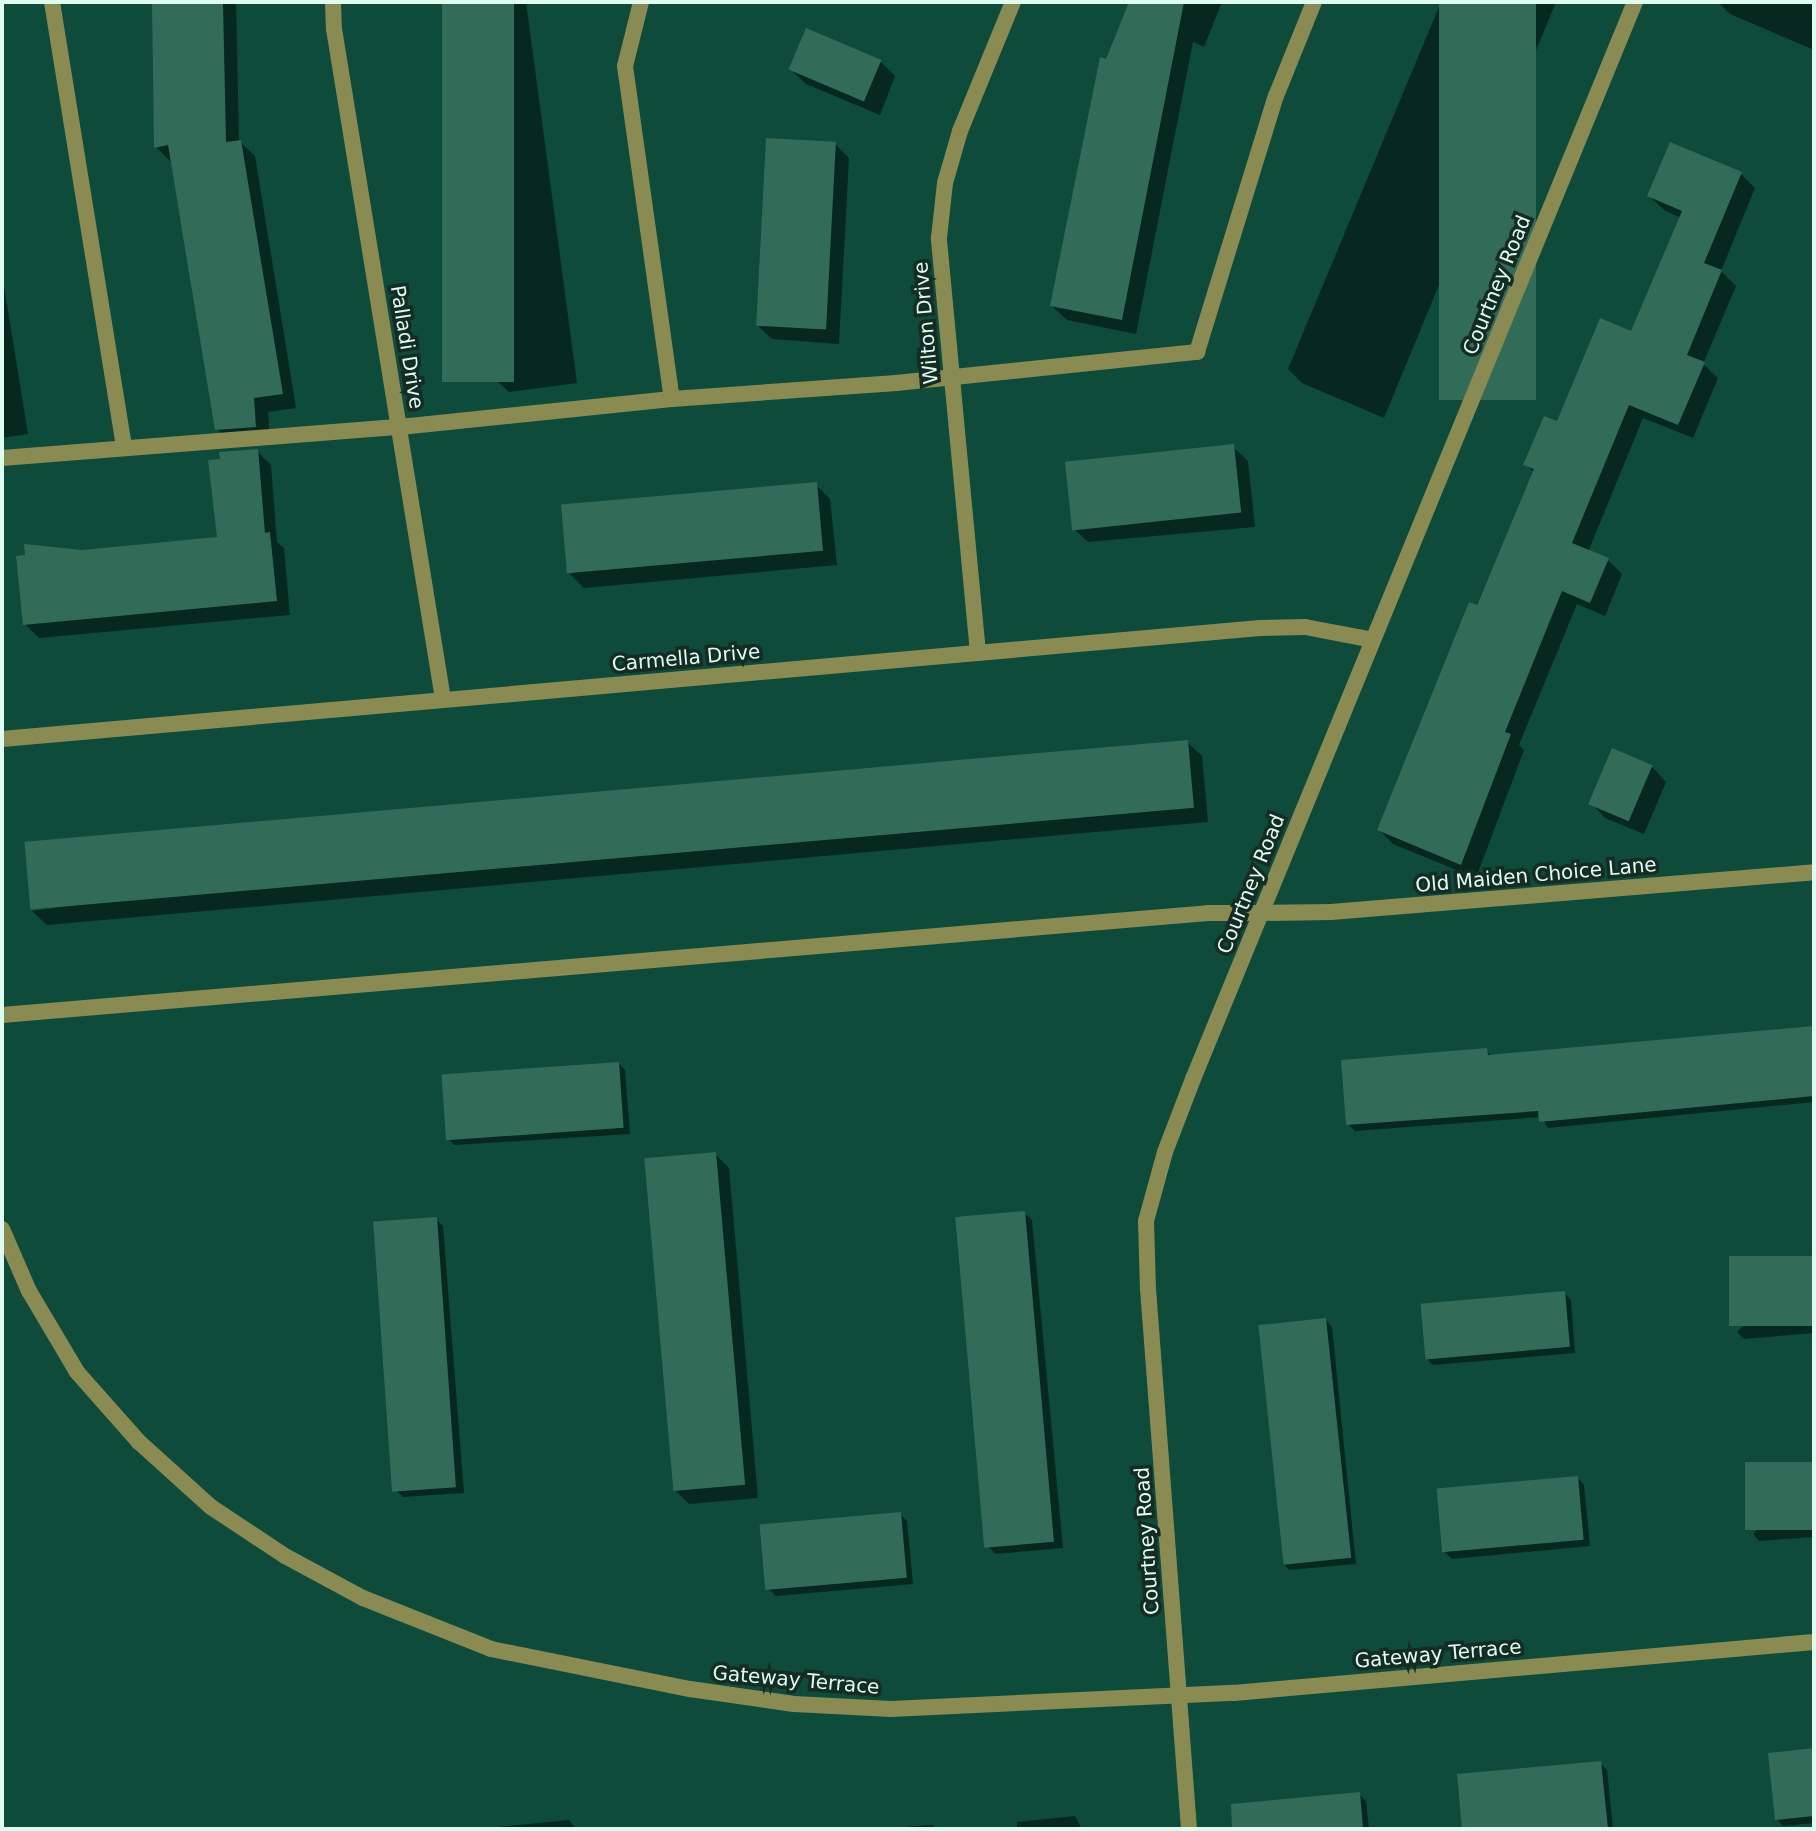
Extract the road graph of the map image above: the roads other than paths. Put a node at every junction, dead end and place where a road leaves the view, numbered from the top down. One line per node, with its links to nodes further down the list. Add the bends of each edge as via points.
1 (52, 2): 10 (street)
2 (333, 2): 9 (street, Palladi Drive)
3 (641, 2): 8 (street, via 625,66)
4 (1013, 2): 7 (street, Wilton Drive, via 960,131 945,183 939,238)
5 (1314, 2): 7 (street, via 1276,96 1197,352)
6 (1635, 2): 12 (street, Courtney Road)
7 (950, 378): 8 (street); 13 (street, Wilton Drive)
8 (672, 399): 9 (street)
9 (400, 427): 10 (street); 14 (street, Palladi Drive)
10 (124, 447): 11 (street)
11 (2, 458)
12 (1373, 640): 13 (street, Carmella Drive, via 1305,627); 17 (street, Courtney Road)
13 (978, 653): 14 (street, Carmella Drive)
14 (443, 699): 15 (street, Carmella Drive)
15 (2, 739)
16 (1814, 872): 17 (street, Old Maiden Choice Lane, via 1331,912)
17 (1261, 913): 18 (street, Old Maiden Choice Lane, via 1208,913); 21 (street, Courtney Road, via 1165,1152 1146,1221)
18 (2, 1015)
19 (2, 1229): 21 (street, Gateway Terrace, via 29,1291 77,1372 139,1442 211,1507 251,1535 407,1617 491,1649 794,1704 891,1709)
20 (1814, 1642): 21 (street, Gateway Terrace)
21 (1177, 1696): 22 (street, Courtney Road)
22 (1189, 1829)

